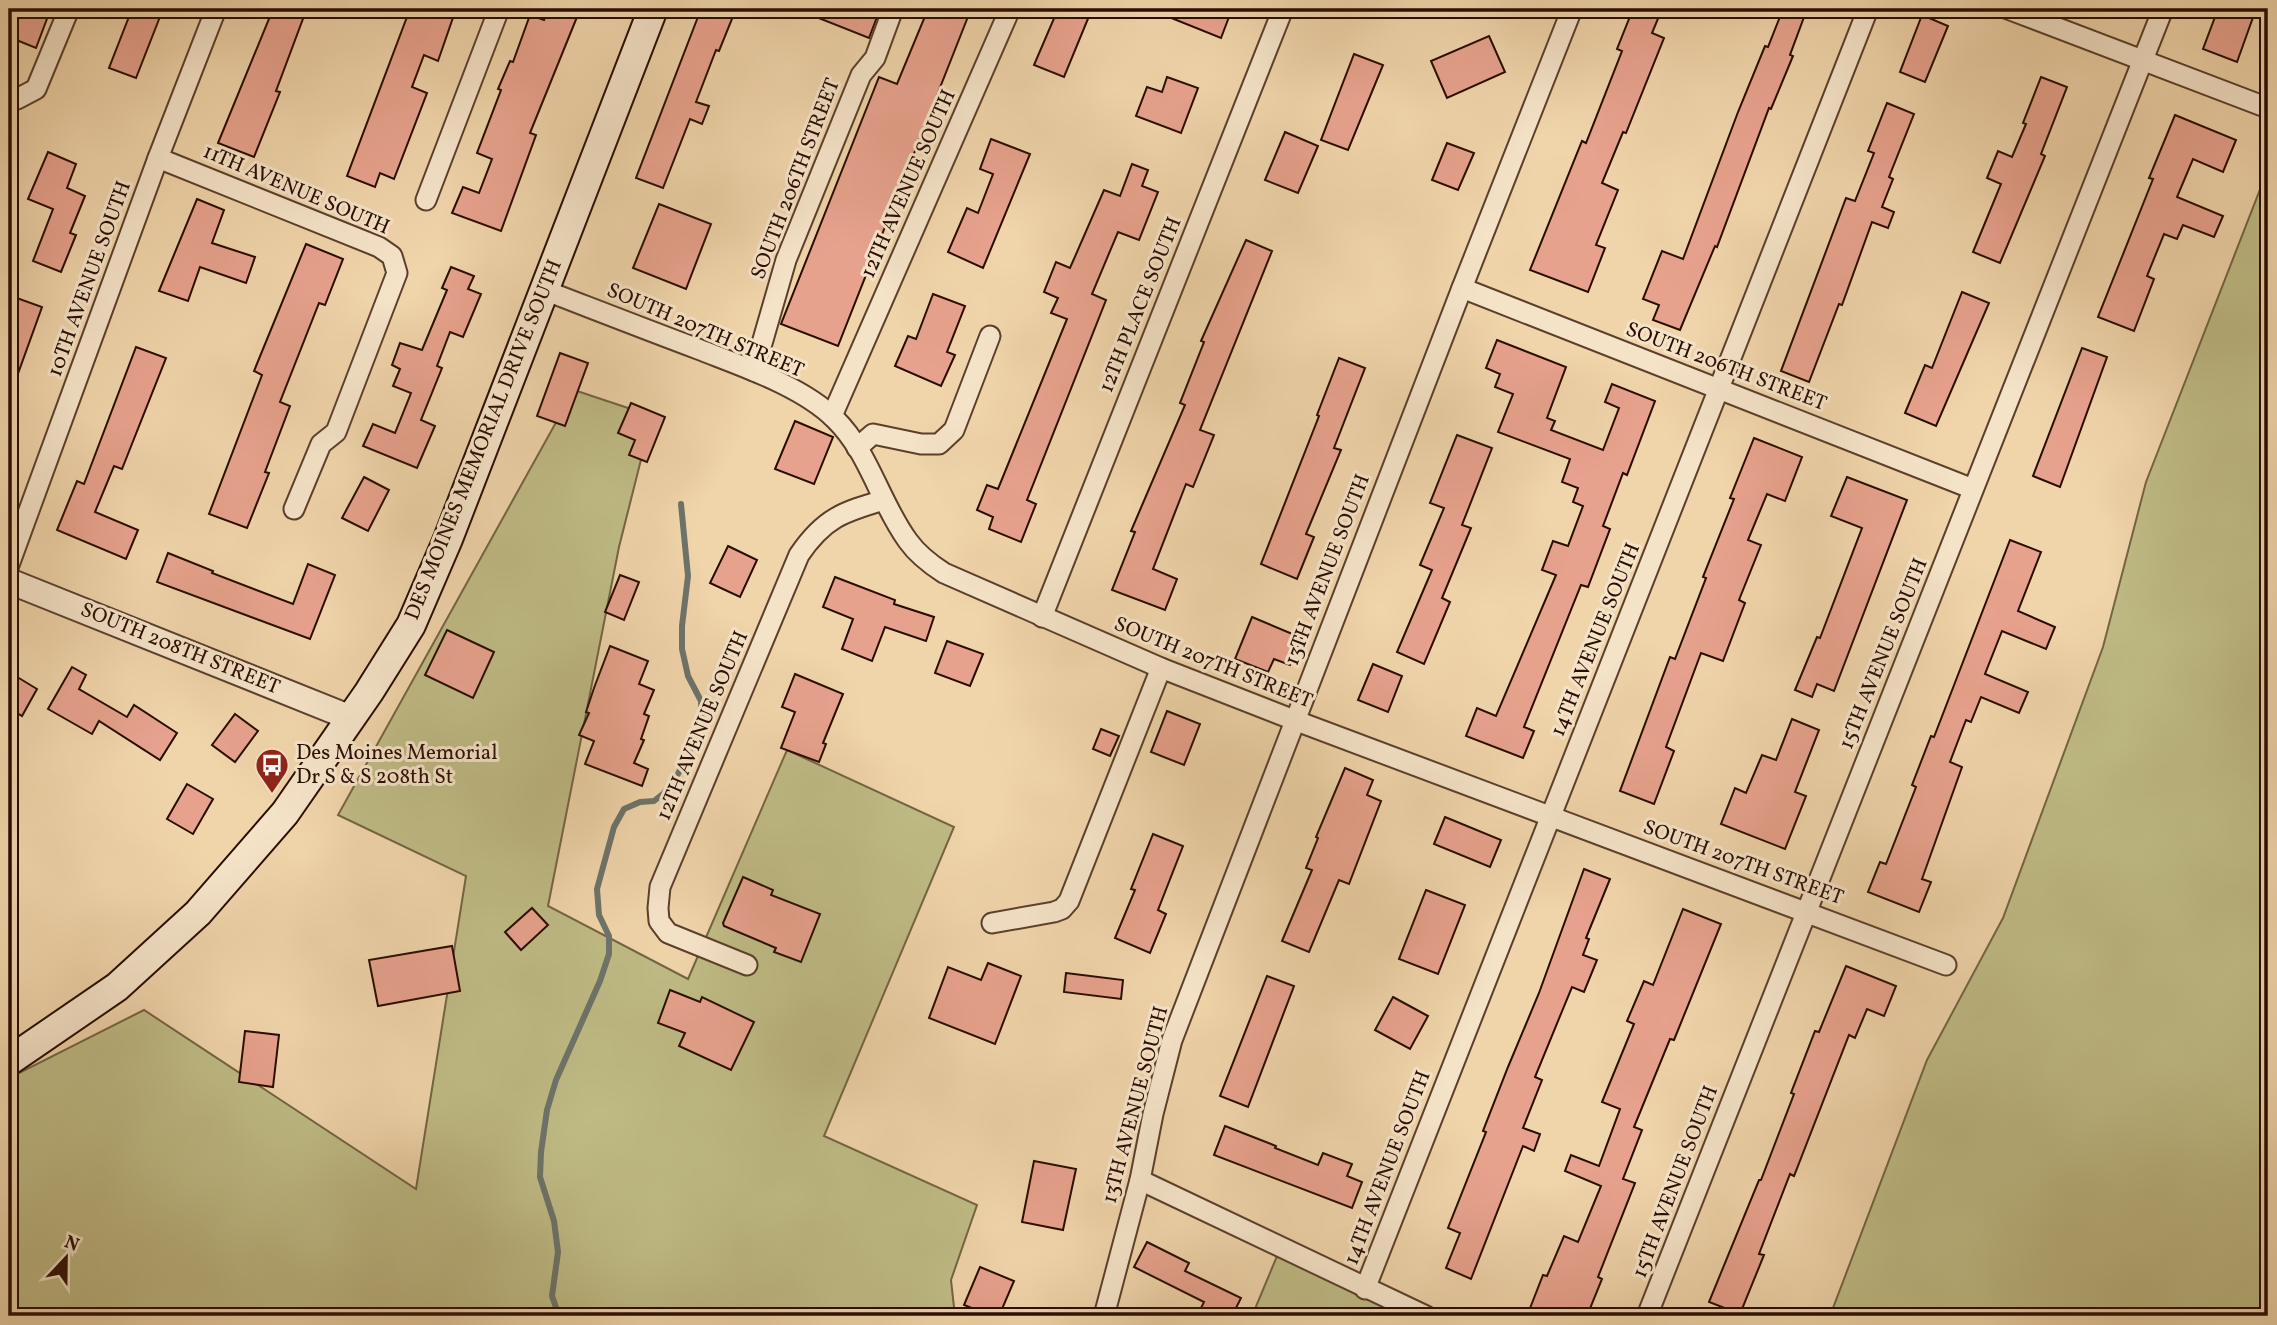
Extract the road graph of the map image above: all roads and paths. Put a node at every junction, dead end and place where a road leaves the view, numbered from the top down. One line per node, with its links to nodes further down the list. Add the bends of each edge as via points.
1 (69, 9): 13 (street, via 36,89)
2 (216, 9): 15 (street, 10TH AVENUE SOUTH)
3 (499, 9): 16 (street)
4 (653, 9): 18 (main road, DES MOINES MEMORIAL DRIVE SOUTH)
5 (893, 9): 20 (street, SOUTH 206TH STREET, via 791,247)
6 (1010, 9): 22 (street, 12TH AVENUE SOUTH)
7 (1283, 9): 29 (street, 12TH PLACE SOUTH)
8 (1572, 9): 17 (street, 13TH AVENUE SOUTH)
9 (1868, 9): 21 (street, 14TH AVENUE SOUTH)
10 (2008, 9): 12 (street)
11 (2163, 9): 12 (street, 15TH AVENUE SOUTH)
12 (2142, 61): 14 (street); 24 (street, 15TH AVENUE SOUTH)
13 (9, 99)
14 (2268, 108)
15 (158, 158): 26 (street, 11TH AVENUE SOUTH, via 392,256 397,272 336,432 321,444); 27 (street, 10TH AVENUE SOUTH)
16 (426, 200)
17 (1462, 288): 21 (street, SOUTH 206TH STREET); 32 (street, 13TH AVENUE SOUTH)
18 (544, 290): 20 (street, SOUTH 207TH STREET); 31 (main road, DES MOINES MEMORIAL DRIVE SOUTH, via 411,625)
19 (990, 336): 23 (street, via 954,430 939,444 873,434)
20 (754, 371): 22 (street, SOUTH 207TH STREET)
21 (1720, 390): 24 (street, SOUTH 206TH STREET); 33 (street, 14TH AVENUE SOUTH)
22 (832, 416): 23 (street, SOUTH 207TH STREET)
23 (857, 448): 25 (street, SOUTH 207TH STREET)
24 (1973, 489): 34 (street, 15TH AVENUE SOUTH)
25 (884, 500): 29 (street, SOUTH 207TH STREET, via 925,560); 36 (street, 12TH AVENUE SOUTH, via 832,518 799,555 660,887 659,921 668,933)
26 (294, 509)
27 (9, 565)
28 (9, 581): 31 (street, SOUTH 208TH STREET)
29 (1041, 617): 30 (street, SOUTH 207TH STREET)
30 (1161, 668): 32 (street, SOUTH 207TH STREET); 35 (street, via 1069,901 1054,912)
31 (351, 718): 38 (main road, DES MOINES MEMORIAL DRIVE SOUTH, via 285,813 198,913 117,987)
32 (1294, 720): 33 (street, SOUTH 207TH STREET); 39 (street, 13TH AVENUE SOUTH, via 1172,1040)
33 (1550, 816): 34 (street, SOUTH 207TH STREET); 40 (street, 14TH AVENUE SOUTH)
34 (1806, 911): 37 (street, SOUTH 207TH STREET); 43 (street, 15TH AVENUE SOUTH)
35 (992, 923)
36 (747, 965)
37 (1946, 965)
38 (9, 1061)
39 (1140, 1180): 40 (street); 41 (street, 13TH AVENUE SOUTH)
40 (1365, 1289): 42 (street)
41 (1104, 1316)
42 (1426, 1316)
43 (1647, 1316)

